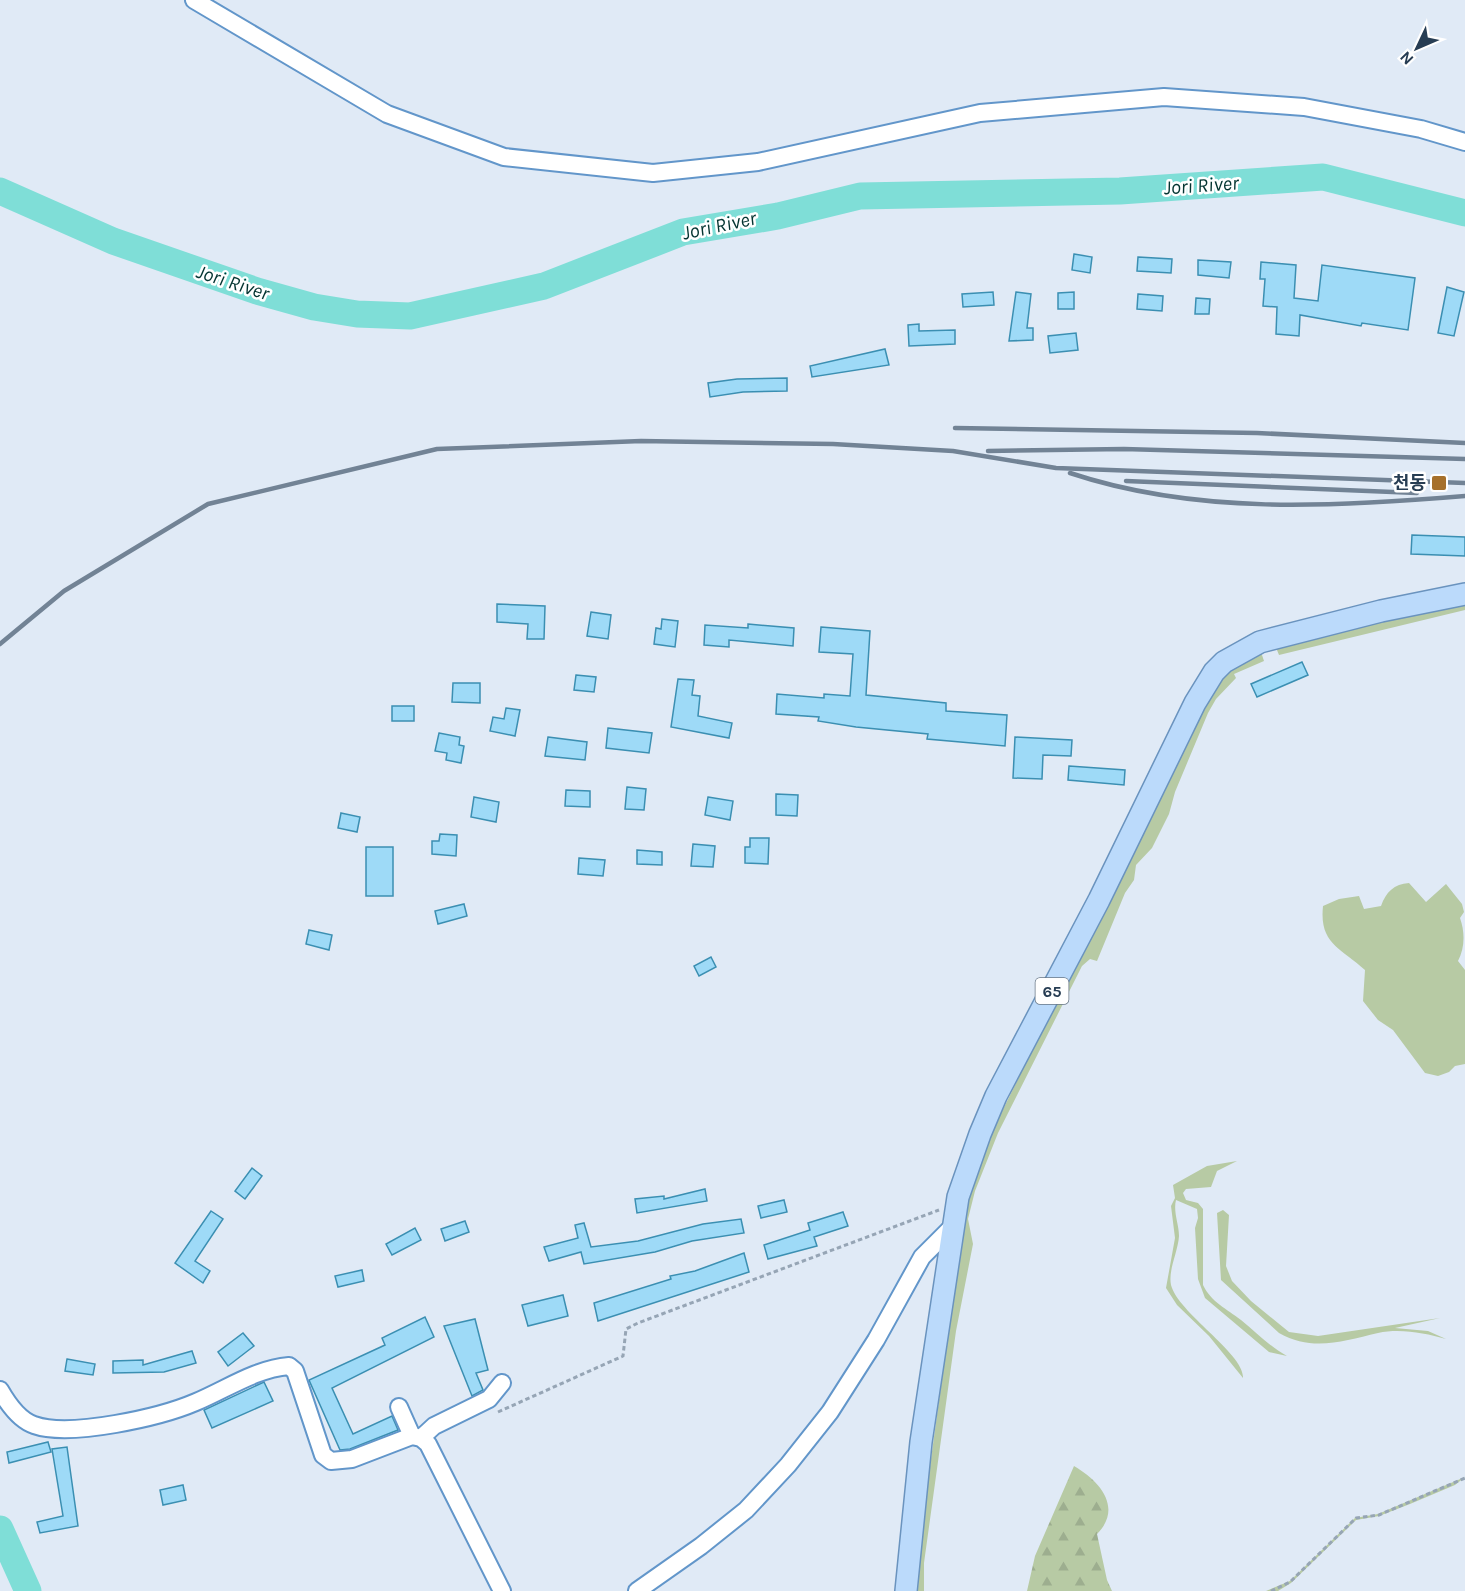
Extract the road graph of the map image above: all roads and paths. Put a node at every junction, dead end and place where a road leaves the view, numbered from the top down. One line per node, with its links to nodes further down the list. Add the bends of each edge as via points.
1 (194, 0): 2 (street, via 387,114 515,159 653,173 758,162 980,113 1164,97 1304,106 1421,129)
2 (1465, 142)
3 (1465, 594): 4 (main road, 65, via 1260,642 1214,672 996,1096)
4 (958, 1197): 5 (main road, 65); 8 (path, via 933,1214 638,1323 626,1329 623,1356 504,1410 491,1415)
5 (951, 1228): 13 (street, via 922,1257 830,1412 788,1465 746,1510); 14 (main road, 65, via 921,1442)
6 (502, 1383): 8 (street, via 489,1399)
7 (0, 1390): 10 (street, via 20,1417 32,1425 103,1425 194,1403 266,1370 289,1366 295,1371 323,1455 331,1461 352,1460)
8 (473, 1406): 10 (street)
9 (399, 1407): 10 (street)
10 (417, 1437): 12 (street, via 428,1444)
11 (1465, 1478): 15 (path, via 1378,1515 1356,1518 1290,1582)
12 (502, 1591)
13 (637, 1591)
14 (906, 1591)
15 (1271, 1591)

